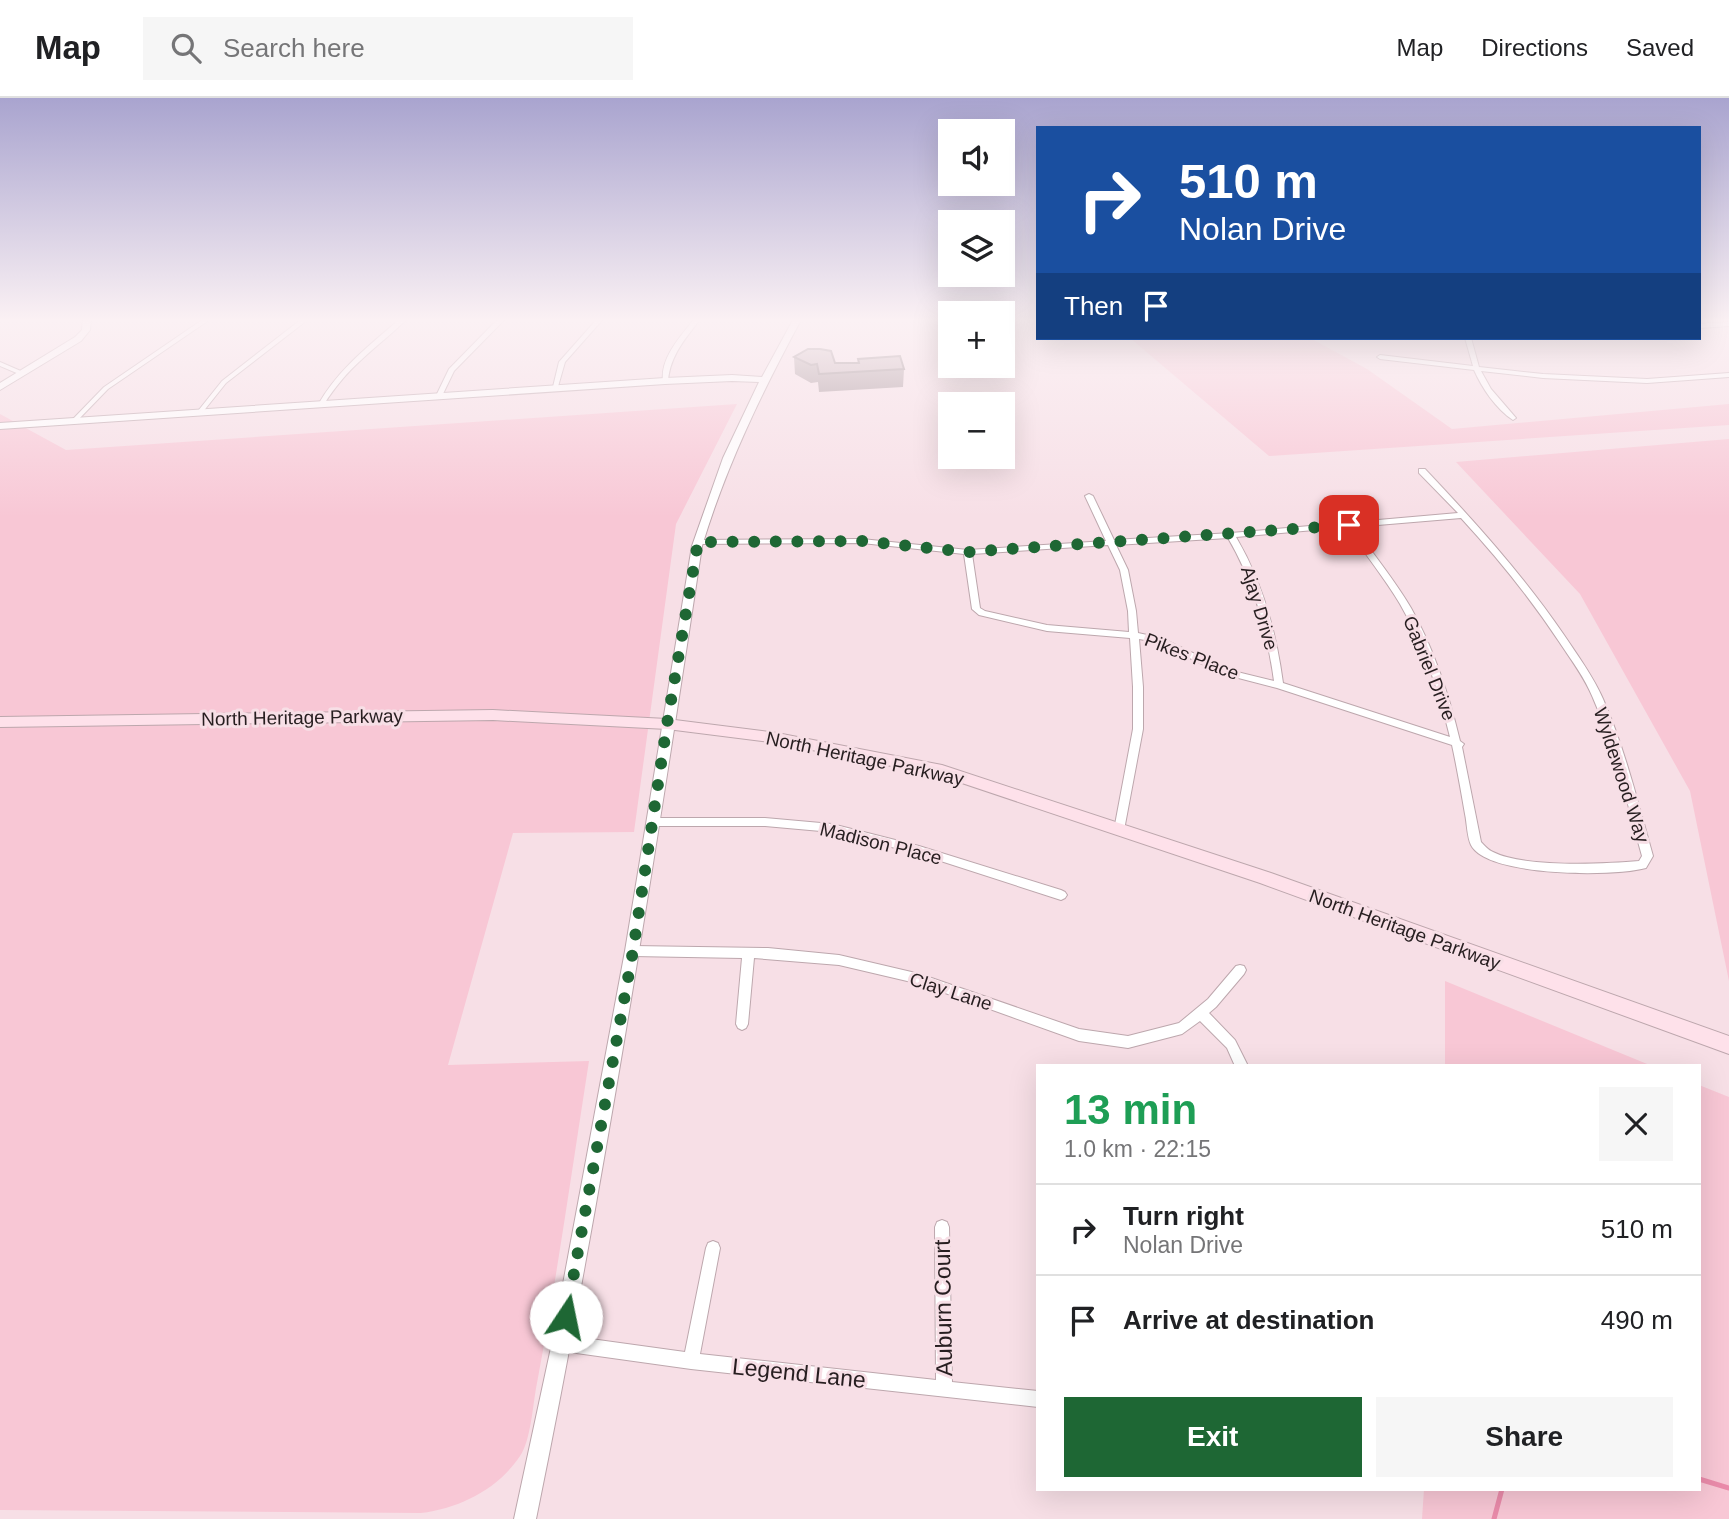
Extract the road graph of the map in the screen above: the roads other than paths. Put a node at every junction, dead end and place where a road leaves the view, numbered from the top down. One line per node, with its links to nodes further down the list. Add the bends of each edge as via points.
1 (111, 384): 14 (street)
2 (222, 384): 12 (street)
3 (331, 384): 11 (street)
4 (444, 384): 10 (street)
5 (556, 384): 9 (street)
6 (624, 384): 9 (street)
7 (763, 384): 21 (street)
8 (1483, 384): 13 (street)
9 (554, 390): 10 (street)
10 (438, 398): 11 (street)
11 (321, 405): 12 (street)
12 (200, 412): 14 (street)
13 (1513, 418)
14 (74, 421): 15 (street)
15 (0, 426)
16 (1422, 471): 18 (street, Wyldewood Way)
17 (1089, 496): 22 (street)
18 (1465, 515): 19 (street); 28 (street, Wyldewood Way, via 1532,595 1584,671 1606,719 1648,856 1642,865 1620,868 1519,863 1488,855 1476,844)
19 (1349, 525): 20 (street); 28 (street, Gabriel Drive, via 1411,617 1441,685)
20 (1231, 535): 22 (street); 25 (street, Ajay Drive, via 1265,610)
21 (698, 542): 23 (street, via 862,541); 27 (street)
22 (1110, 542): 23 (street); 24 (street, via 1128,584)
23 (968, 552): 24 (street, Pikes Place, via 976,609 982,613 1047,628)
24 (1132, 635): 25 (street, Pikes Place, via 1177,647 1226,672); 30 (street, via 1138,729)
25 (1279, 685): 28 (street, Pikes Place)
26 (0, 722): 27 (main road, North Heritage Parkway, via 493,715)
27 (667, 724): 29 (street); 30 (main road, North Heritage Parkway, via 777,738 942,771)
28 (1459, 744)
29 (654, 822): 31 (street, Madison Place, via 765,822 832,828); 32 (street)
30 (1119, 830): 36 (main road, North Heritage Parkway)
31 (1061, 895)
32 (633, 951): 33 (street, Clay Lane); 42 (street)
33 (748, 953): 35 (street, Clay Lane, via 839,960 920,979 1079,1035 1128,1042 1182,1028); 37 (street)
34 (1240, 970): 35 (street, Clay Lane)
35 (1199, 1013): 39 (street, via 1231,1044)
36 (1640, 1013): 38 (main road, North Heritage Parkway)
37 (742, 1024)
38 (1729, 1045)
39 (1241, 1064)
40 (942, 1227): 44 (street, Auburn Court)
41 (713, 1248): 43 (street)
42 (562, 1343): 43 (street, Legend Lane); 46 (street)
43 (691, 1361): 44 (street, Legend Lane)
44 (944, 1390): 45 (street, Legend Lane)
45 (1036, 1399)
46 (525, 1519)

